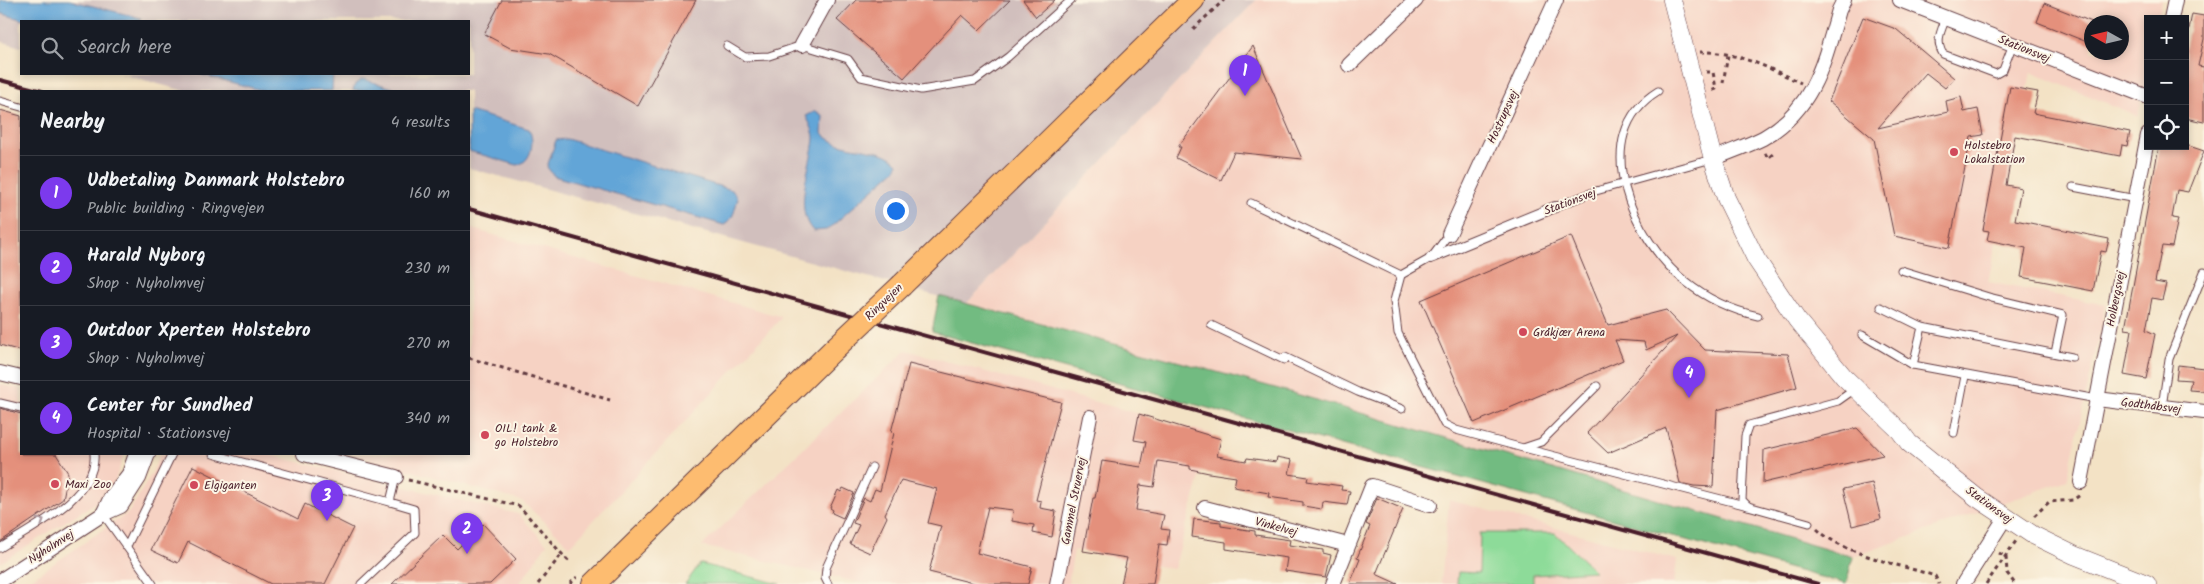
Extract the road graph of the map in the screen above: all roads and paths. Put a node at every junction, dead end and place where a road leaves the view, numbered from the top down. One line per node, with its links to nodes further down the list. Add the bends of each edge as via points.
1 (827, 0): 12 (street)
2 (1071, 0): 12 (lane, via 1008,57 975,81 966,83 921,90 861,77 848,59)
3 (1192, 0): 88 (main road, Ringvejen, bridge)
4 (1416, 0): 17 (street)
5 (1556, 0): 31 (street, Hostrupsvej)
6 (1672, 0): 15 (street, Stationsvej)
7 (1844, 0): 19 (street, Stationsvej)
8 (1900, 0): 11 (street, Stationsvej)
9 (2175, 0): 10 (street)
10 (2172, 15)
11 (1946, 18): 13 (street, Stationsvej); 13 (lane, via 1938,39 1942,54 1996,74 2004,70)
12 (802, 44): 14 (lane, via 769,56 745,57)
13 (2013, 44): 21 (street, Stationsvej)
14 (727, 46)
15 (1686, 53): 16 (path); 25 (street, Stationsvej)
16 (1728, 55): 18 (path); 19 (path, via 1757,63)
17 (1348, 65)
18 (1723, 83)
19 (1812, 88): 25 (street, Stationsvej, via 1794,116 1776,129)
20 (1658, 91): 26 (lane, via 1636,111 1624,136 1621,164)
21 (2144, 95)
22 (0, 101): 23 (lane)
23 (20, 107)
24 (2145, 150): 28 (street, Holbergsvej)
25 (1713, 158): 26 (lane, Stationsvej); 49 (street, Stationsvej, via 1726,198 1756,259 1797,320)
26 (1624, 184): 30 (lane, Stationsvej); 37 (lane, via 1644,234 1685,282 1723,306)
27 (2073, 187): 28 (lane)
28 (2136, 199): 50 (street, Holbergsvej)
29 (1252, 202): 35 (lane)
30 (1555, 206): 32 (street, Stationsvej)
31 (1449, 234): 32 (lane)
32 (1430, 258): 35 (lane)
33 (1901, 270): 41 (lane, via 2062,315)
34 (2204, 272): 53 (lane, via 2169,359)
35 (1401, 275): 59 (lane, via 1394,301 1398,332 1444,424)
36 (1881, 307): 39 (lane)
37 (1758, 316)
38 (1211, 325): 55 (lane)
39 (1922, 327): 41 (lane); 44 (lane)
40 (1862, 335): 44 (lane)
41 (2055, 353): 42 (lane)
42 (2072, 356)
43 (470, 358): 51 (path)
44 (1913, 365): 46 (lane)
45 (0, 372): 47 (street)
46 (1965, 376): 50 (lane); 58 (lane)
47 (20, 378)
48 (1597, 386): 59 (lane, via 1541,442)
49 (1855, 389): 71 (lane, via 1838,401 1749,425 1745,436 1742,500); 74 (street, Stationsvej, via 1909,443)
50 (2097, 399): 53 (street, Godthåbsvej); 68 (street, Holbergsvej)
51 (610, 400)
52 (0, 403): 54 (lane)
53 (2162, 407): 56 (street, Godthåbsvej)
54 (20, 408)
55 (1402, 409)
56 (2204, 412)
57 (1090, 417): 90 (street, Gammel Struervej)
58 (1954, 433)
59 (1523, 448): 71 (lane)
60 (94, 455): 80 (lane, one-way to 60, via 67,503 92,474)
61 (136, 455): 73 (street, Nyholmvej, via 129,474 111,497)
62 (148, 455): 73 (street, Nyholmvej, via 139,478 121,506)
63 (172, 455): 78 (lane)
64 (217, 455): 69 (lane)
65 (308, 455): 67 (street)
66 (872, 467): 89 (lane, via 826,568)
67 (396, 477): 69 (lane); 81 (path, via 519,506)
68 (2081, 482): 76 (path, via 2083,488 2079,496 2073,500 2049,502)
69 (390, 502): 86 (lane, via 414,509 416,533)
70 (1430, 505): 77 (street, via 1372,486)
71 (1748, 506): 75 (lane)
72 (1205, 508): 77 (street, Vinkelvej)
73 (103, 514): 78 (lane); 84 (street, Nyholmvej)
74 (2005, 518): 76 (street, Stationsvej); 79 (street)
75 (1809, 523): 92 (path, via 1825,536 1852,550 1935,576)
76 (2023, 529): 82 (path); 96 (street, Stationsvej, via 2074,555)
77 (1348, 545): 91 (street)
78 (128, 546): 85 (lane)
79 (1988, 546): 82 (path); 93 (street)
80 (0, 548)
81 (562, 554): 83 (path); 87 (path)
82 (2006, 557): 94 (path); 95 (path, via 2006,573)
83 (571, 564)
84 (1, 582)
85 (153, 584)
86 (361, 584)
87 (538, 584)
88 (594, 584)
89 (828, 584)
90 (1058, 584)
91 (1333, 584)
92 (1939, 584)
93 (1963, 584)
94 (1986, 584)
95 (2015, 584)
96 (2147, 584)

